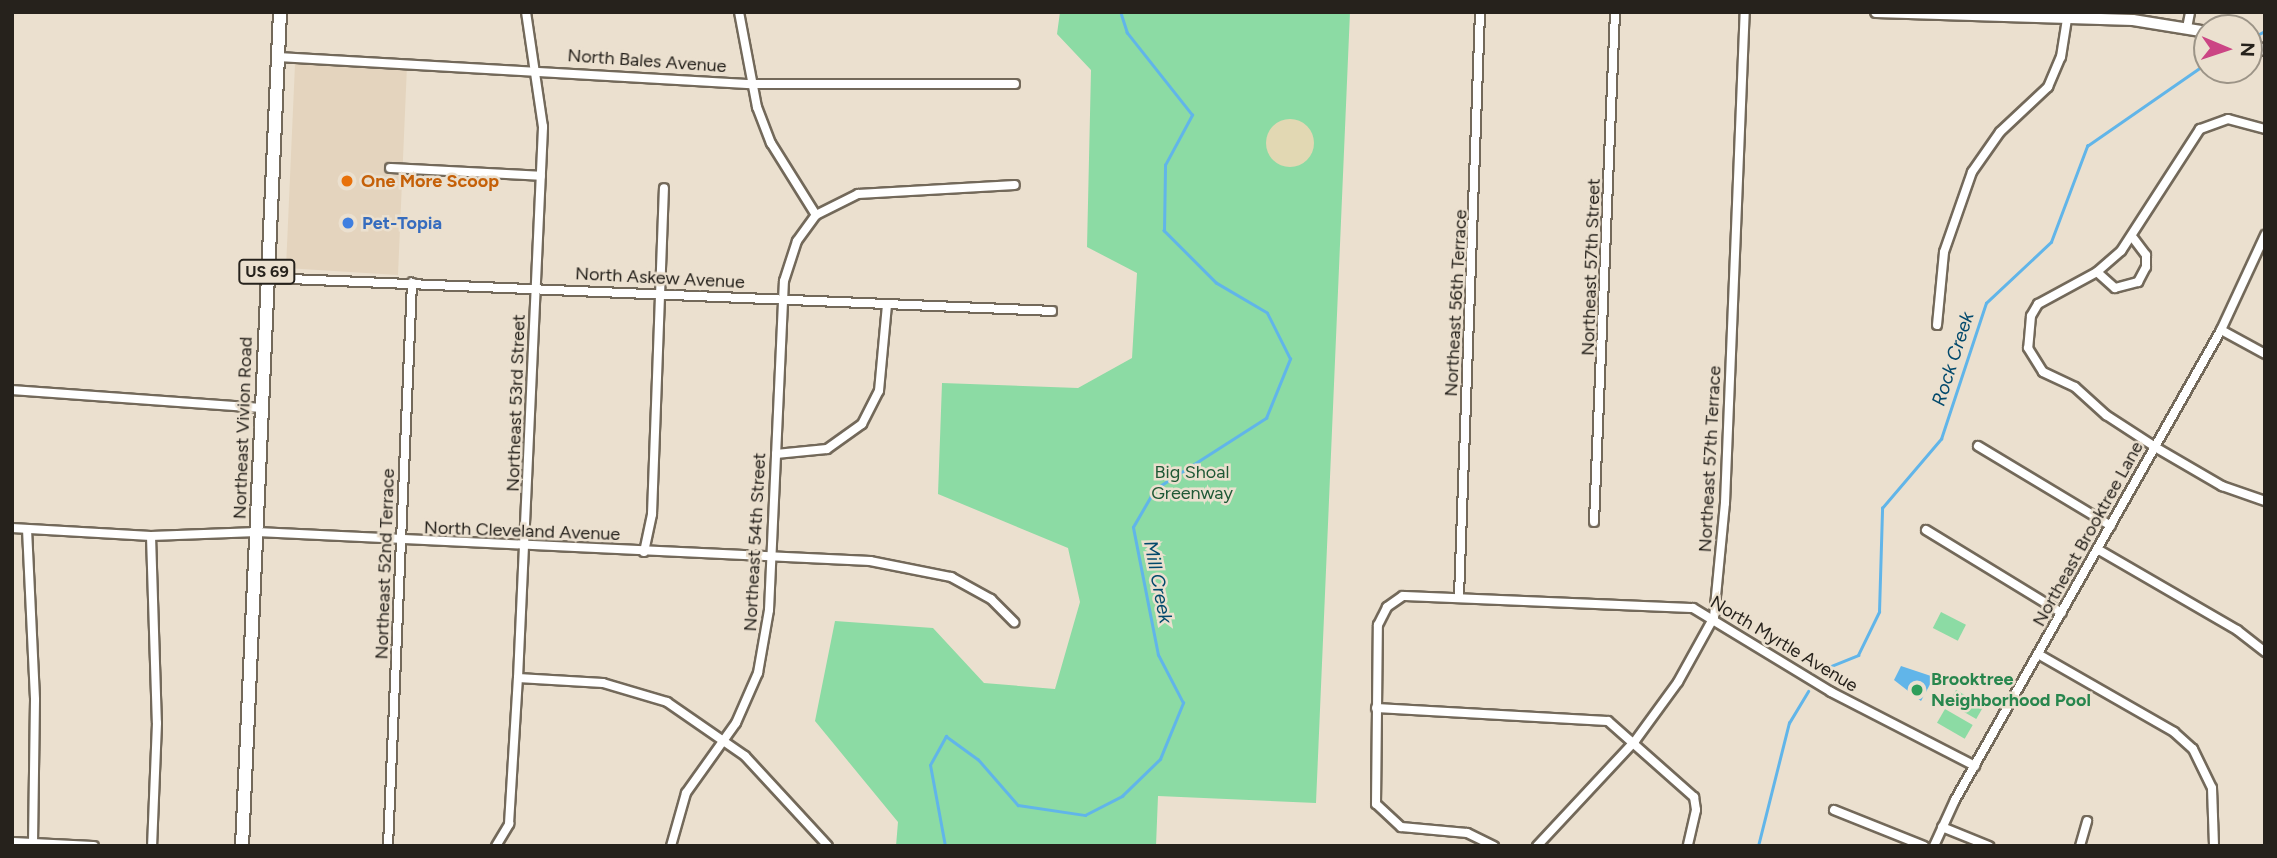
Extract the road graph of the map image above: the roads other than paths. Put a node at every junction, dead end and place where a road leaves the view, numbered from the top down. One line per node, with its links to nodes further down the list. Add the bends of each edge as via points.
1 (280, 12): 12 (main road, Northeast Vivion Road / US 69)
2 (526, 12): 13 (street, Northeast 53rd Street)
3 (739, 12): 14 (street)
4 (1480, 12): 53 (street, Northeast 56th Terrace)
5 (1615, 12): 41 (street, Northeast 57th Street)
6 (1745, 12): 55 (street, Northeast 57th Terrace, via 1725,503)
7 (1876, 12): 9 (street)
8 (2190, 12): 10 (street)
9 (2067, 18): 10 (street); 32 (street, via 2060,57 2048,87 2000,132 1972,172 1944,252)
10 (2187, 28): 11 (street)
11 (2193, 29)
12 (278, 57): 13 (street, North Bales Avenue); 25 (main road, Northeast Vivion Road / US 69)
13 (535, 69): 14 (street, North Bales Avenue); 18 (street, Northeast 53rd Street, via 542,108)
14 (751, 83): 15 (street, North Bales Avenue); 21 (street, via 771,143)
15 (1015, 85)
16 (2265, 130): 23 (street, via 2228,119 2200,129)
17 (390, 169): 18 (street)
18 (541, 176): 27 (street, Northeast 53rd Street)
19 (1015, 185): 21 (street, via 868,193)
20 (664, 188): 28 (street)
21 (816, 215): 29 (street, Northeast 54th Street, via 791,254)
22 (2265, 235): 33 (street, Northeast Brooktree Lane)
23 (2133, 238): 24 (street); 24 (street, via 2146,255 2147,267 2138,282 2115,288)
24 (2097, 272): 38 (street, via 2038,304 2031,316 2029,344 2043,372 2075,387 2106,415)
25 (266, 278): 26 (street, North Askew Avenue); 36 (main road, Northeast Vivion Road / US 69)
26 (412, 283): 27 (street, North Askew Avenue); 48 (street, Northeast 52nd Terrace)
27 (536, 288): 28 (street, North Askew Avenue); 49 (street, Northeast 53rd Street)
28 (659, 294): 29 (street, North Askew Avenue); 51 (street, via 652,514)
29 (783, 299): 30 (street, North Askew Avenue); 39 (street, Northeast 54th Street)
30 (887, 304): 31 (street, North Askew Avenue); 39 (street, via 879,391 862,424 827,449)
31 (1052, 311)
32 (1937, 325)
33 (2221, 330): 34 (street); 38 (street, Northeast Brooktree Lane)
34 (2265, 354)
35 (12, 390): 36 (street)
36 (261, 408): 46 (main road, Northeast Vivion Road / US 69)
37 (1978, 446): 42 (street)
38 (2155, 447): 40 (street, via 2222,486); 42 (street, Northeast Brooktree Lane)
39 (776, 454): 52 (street, Northeast 54th Street)
40 (2265, 501)
41 (1594, 522)
42 (2111, 526): 50 (street, Northeast Brooktree Lane)
43 (12, 528): 44 (street, North Cleveland Avenue)
44 (27, 529): 47 (street, North Cleveland Avenue); 68 (street, via 35,700)
45 (1926, 530): 54 (street)
46 (257, 532): 47 (street, North Cleveland Avenue); 48 (street, North Cleveland Avenue); 71 (main road, Northeast Vivion Road / US 69)
47 (151, 536): 70 (street, via 158,723)
48 (402, 542): 49 (street, North Cleveland Avenue); 72 (street, Northeast 52nd Terrace)
49 (526, 548): 51 (street, North Cleveland Avenue); 59 (street, Northeast 53rd Street)
50 (2099, 550): 54 (street, Northeast Brooktree Lane); 57 (street, via 2237,630)
51 (645, 552): 52 (street, North Cleveland Avenue)
52 (772, 557): 56 (street, North Cleveland Avenue, via 870,561 936,572 979,590); 61 (street, Northeast 54th Street, via 758,673 746,707)
53 (1459, 596): 55 (street, North Myrtle Avenue, via 1668,604); 60 (street, North Myrtle Avenue, via 1416,593 1396,599 1378,625)
54 (2062, 613): 58 (street, Northeast Brooktree Lane)
55 (1714, 617): 62 (street, Northeast 57th Terrace, via 1678,682); 63 (street, North Myrtle Avenue, via 1831,692)
56 (1014, 622)
57 (2265, 652)
58 (2038, 654): 63 (street, Northeast Brooktree Lane); 83 (street, via 2174,732 2193,749 2211,788)
59 (518, 678): 61 (street, via 581,679 625,688 667,702); 73 (street, Northeast 53rd Street, via 509,824)
60 (1376, 708): 62 (street, via 1597,717); 76 (street, via 1374,798 1388,819 1407,828 1468,833)
61 (725, 739): 74 (street, Northeast 54th Street, via 686,793); 75 (street, via 773,782)
62 (1635, 741): 77 (street, Northeast 57th Terrace); 78 (street, via 1696,800)
63 (1975, 766): 66 (street, Northeast Brooktree Lane)
64 (1834, 810): 79 (street)
65 (2087, 821): 82 (street)
66 (1942, 827): 80 (street, Northeast Brooktree Lane); 81 (street)
67 (12, 842): 68 (street)
68 (33, 843): 69 (street)
69 (94, 846)
70 (152, 846)
71 (242, 846)
72 (388, 846)
73 (496, 846)
74 (671, 846)
75 (828, 846)
76 (1494, 846)
77 (1537, 846)
78 (1688, 846)
79 (1924, 846)
80 (1934, 846)
81 (1989, 846)
82 (2080, 846)
83 (2214, 846)

